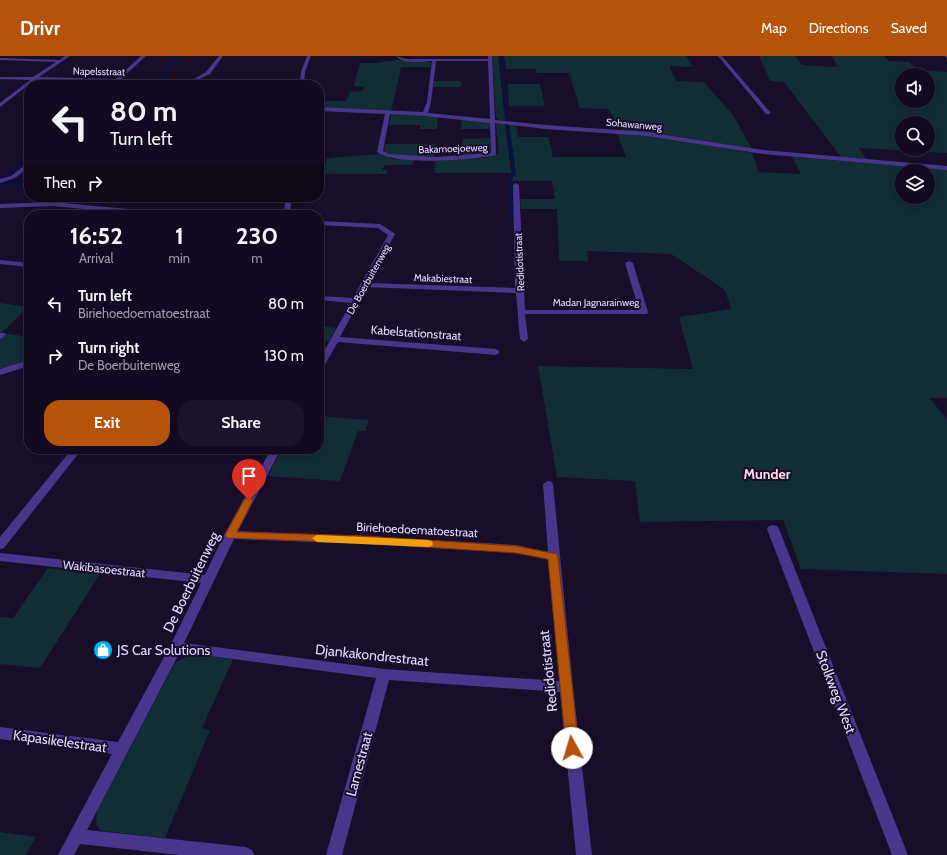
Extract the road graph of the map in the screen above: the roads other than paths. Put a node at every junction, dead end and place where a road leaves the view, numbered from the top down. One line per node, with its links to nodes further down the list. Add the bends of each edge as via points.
1 (68, 56): 10 (street)
2 (144, 56): 14 (street)
3 (221, 56): 15 (street, via 208,73)
4 (309, 56): 16 (street)
5 (398, 56): 9 (street, via 406,60)
6 (720, 56): 21 (street)
7 (490, 58): 9 (street); 23 (street, Bakamoejoeweg)
8 (0, 59): 10 (street)
9 (434, 60): 22 (street)
10 (62, 61): 12 (street)
11 (0, 78): 12 (street, Napelsstraat)
12 (35, 78): 13 (street); 14 (street, Napelsstraat)
13 (32, 80)
14 (117, 80)
15 (195, 80)
16 (302, 80)
17 (24, 86): 18 (street)
18 (0, 105)
19 (324, 108): 20 (street, Sohawanweg)
20 (388, 112): 22 (street, Sohawanweg); 23 (street, Bakamoejoeweg, via 380,152 389,157 399,158 478,158 494,154)
21 (768, 113)
22 (425, 114): 23 (street, Sohawanweg)
23 (493, 121): 25 (street, Sohawanweg, via 647,134 763,152)
24 (24, 168): 26 (street, via 13,177)
25 (947, 168)
26 (0, 181)
27 (516, 185): 35 (street, Redidotistraat, via 517,249)
28 (0, 206): 29 (street, via 53,204)
29 (117, 210)
30 (324, 223): 34 (street, De Boerbuitenweg, via 380,226 392,234)
31 (0, 262): 33 (street)
32 (629, 263): 38 (street, Madan Jagnarainweg, via 644,312)
33 (24, 264)
34 (364, 285): 35 (street, Makabiestraat); 37 (street, De Boerbuitenweg)
35 (521, 291): 38 (street, Redidotistraat)
36 (324, 298): 37 (street)
37 (356, 301): 39 (street, De Boerbuitenweg)
38 (521, 312): 40 (street, Redidotistraat)
39 (335, 339): 41 (street, Kabelstationstraat); 42 (street, De Boerbuitenweg)
40 (524, 339)
41 (496, 352)
42 (324, 359)
43 (24, 364): 44 (street)
44 (0, 372)
45 (73, 454): 50 (street)
46 (273, 454): 49 (street, De Boerbuitenweg)
47 (548, 484): 51 (street, Redidotistraat)
48 (773, 529): 64 (street, Stolkweg West)
49 (230, 535): 51 (street, Biriehoedoematoestraat, via 516,549); 53 (street, De Boerbuitenweg)
50 (0, 545)
51 (553, 557): 56 (street, Redidotistraat)
52 (0, 558): 53 (street, Wakibasoestraat)
53 (209, 580): 54 (street, De Boerbuitenweg)
54 (176, 647): 55 (street, Djankakondrestraat); 58 (street, De Boerbuitenweg)
55 (384, 674): 56 (street, Djankakondrestraat); 62 (street, Lamestraat)
56 (566, 687): 63 (street, Redidotistraat)
57 (0, 733): 58 (street, Kapasikelestraat)
58 (121, 749): 59 (street, De Boerbuitenweg)
59 (76, 836): 60 (street, De Boerbuitenweg); 61 (street)
60 (66, 855)
61 (246, 855)
62 (334, 855)
63 (584, 855)
64 (900, 855)

